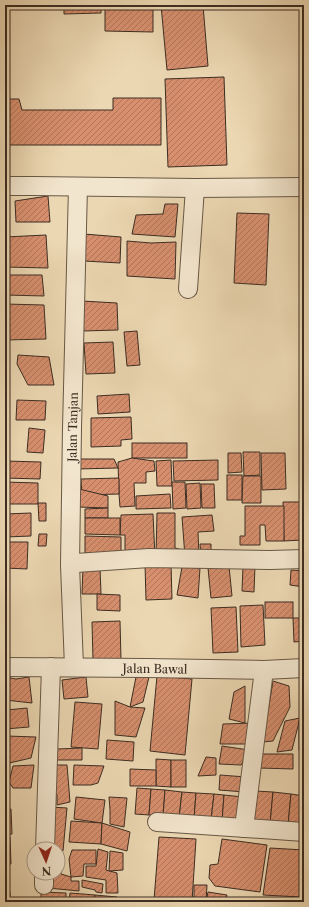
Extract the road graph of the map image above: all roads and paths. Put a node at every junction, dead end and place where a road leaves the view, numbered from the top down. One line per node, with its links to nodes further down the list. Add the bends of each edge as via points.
1 (5, 186): 2 (street)
2 (78, 187): 4 (street); 7 (street, Jalan Tanjan)
3 (304, 187): 4 (street)
4 (195, 188): 5 (street)
5 (188, 289)
6 (304, 559): 7 (street, via 149,558)
7 (70, 565): 10 (street, Jalan Tanjan)
8 (5, 667): 9 (street, Jalan Bawal)
9 (50, 667): 10 (street, Jalan Bawal); 16 (street)
10 (74, 667): 12 (street, Jalan Bawal)
11 (304, 668): 12 (street, Jalan Bawal)
12 (264, 670): 14 (street)
13 (157, 822): 14 (street)
14 (244, 828): 15 (street)
15 (304, 832)
16 (45, 841)

